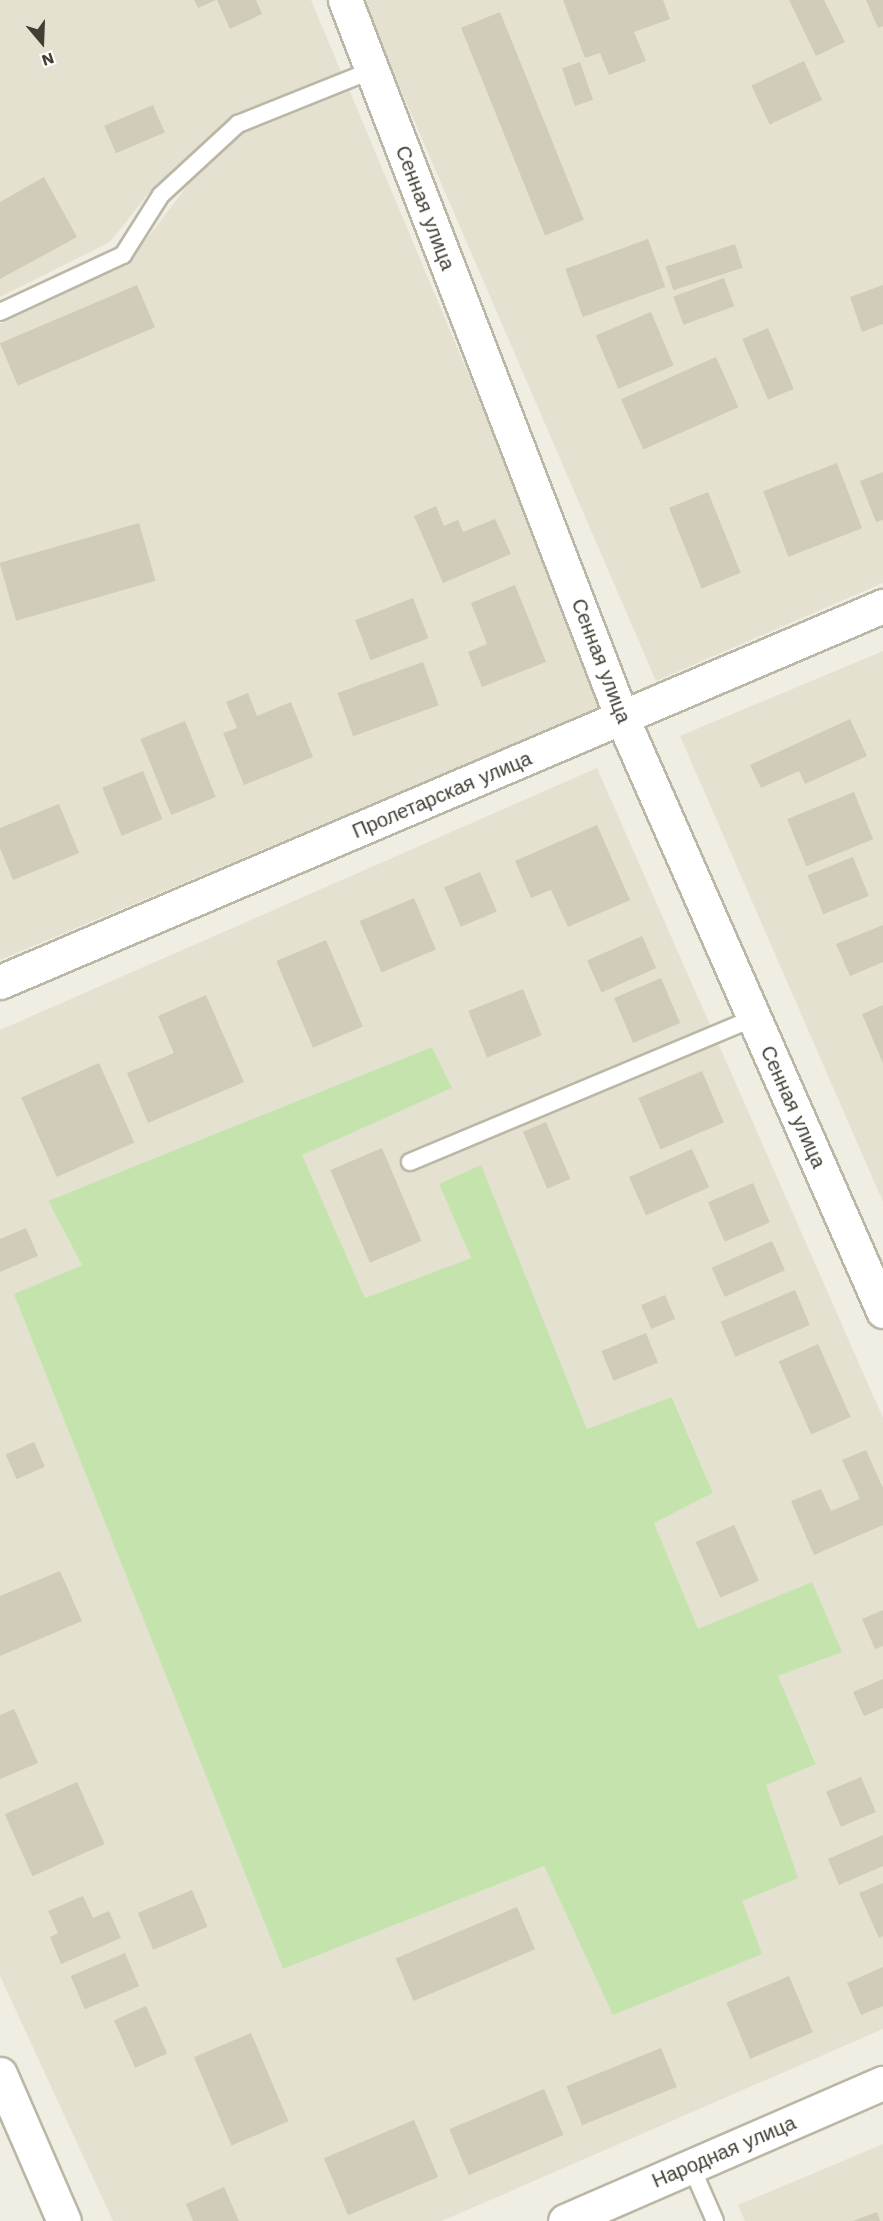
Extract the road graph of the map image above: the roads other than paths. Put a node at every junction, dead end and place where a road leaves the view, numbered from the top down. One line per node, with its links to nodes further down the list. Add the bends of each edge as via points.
1 (345, 0): 2 (street, Сенная улица)
2 (372, 70): 3 (lane, via 238,124 160,195 123,255); 5 (street, Сенная улица)
3 (0, 312)
4 (883, 606): 5 (street, Пролетарская улица)
5 (622, 718): 6 (street, Пролетарская улица); 7 (street, Сенная улица)
6 (0, 982)
7 (754, 1018): 8 (lane); 9 (street, Сенная улица)
8 (410, 1162)
9 (883, 1311)
10 (0, 2074): 13 (street)
11 (883, 2083): 12 (street, Народная улица)
12 (691, 2166): 14 (street, Народная улица); 15 (lane)
13 (64, 2221)
14 (565, 2221)
15 (715, 2221)

